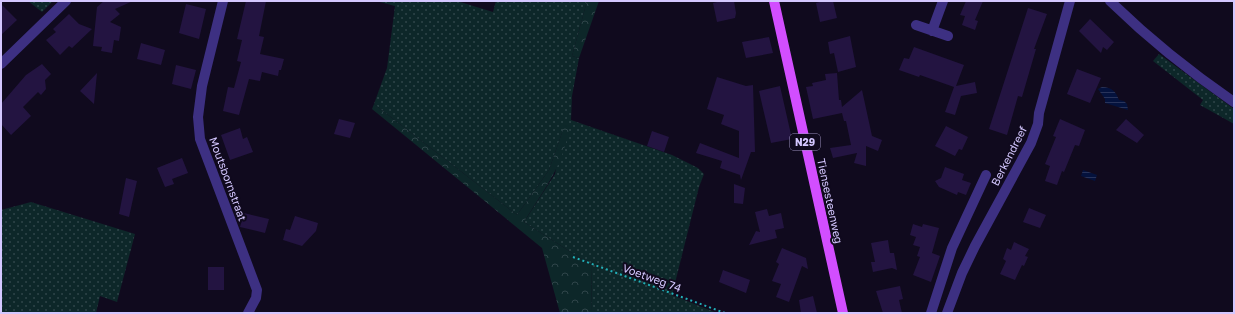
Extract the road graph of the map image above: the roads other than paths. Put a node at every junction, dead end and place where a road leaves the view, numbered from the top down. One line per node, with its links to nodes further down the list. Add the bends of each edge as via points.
1 (66, 1): 10 (street)
2 (223, 1): 13 (street, Moutsbornstraat, via 202,86 198,117 200,138 209,166 257,290)
3 (774, 1): 14 (main road, Tiensesteenweg / N29)
4 (943, 1): 8 (street)
5 (1070, 1): 16 (street, Berkendreef, via 1031,143 975,246)
6 (1110, 1): 11 (street, via 1176,60)
7 (916, 25): 8 (street)
8 (932, 30): 9 (street)
9 (948, 36)
10 (1, 64)
11 (1234, 102)
12 (986, 175): 15 (street, Berkendreef, via 952,248)
13 (248, 313)
14 (842, 313)
15 (931, 313)
16 (947, 313)

